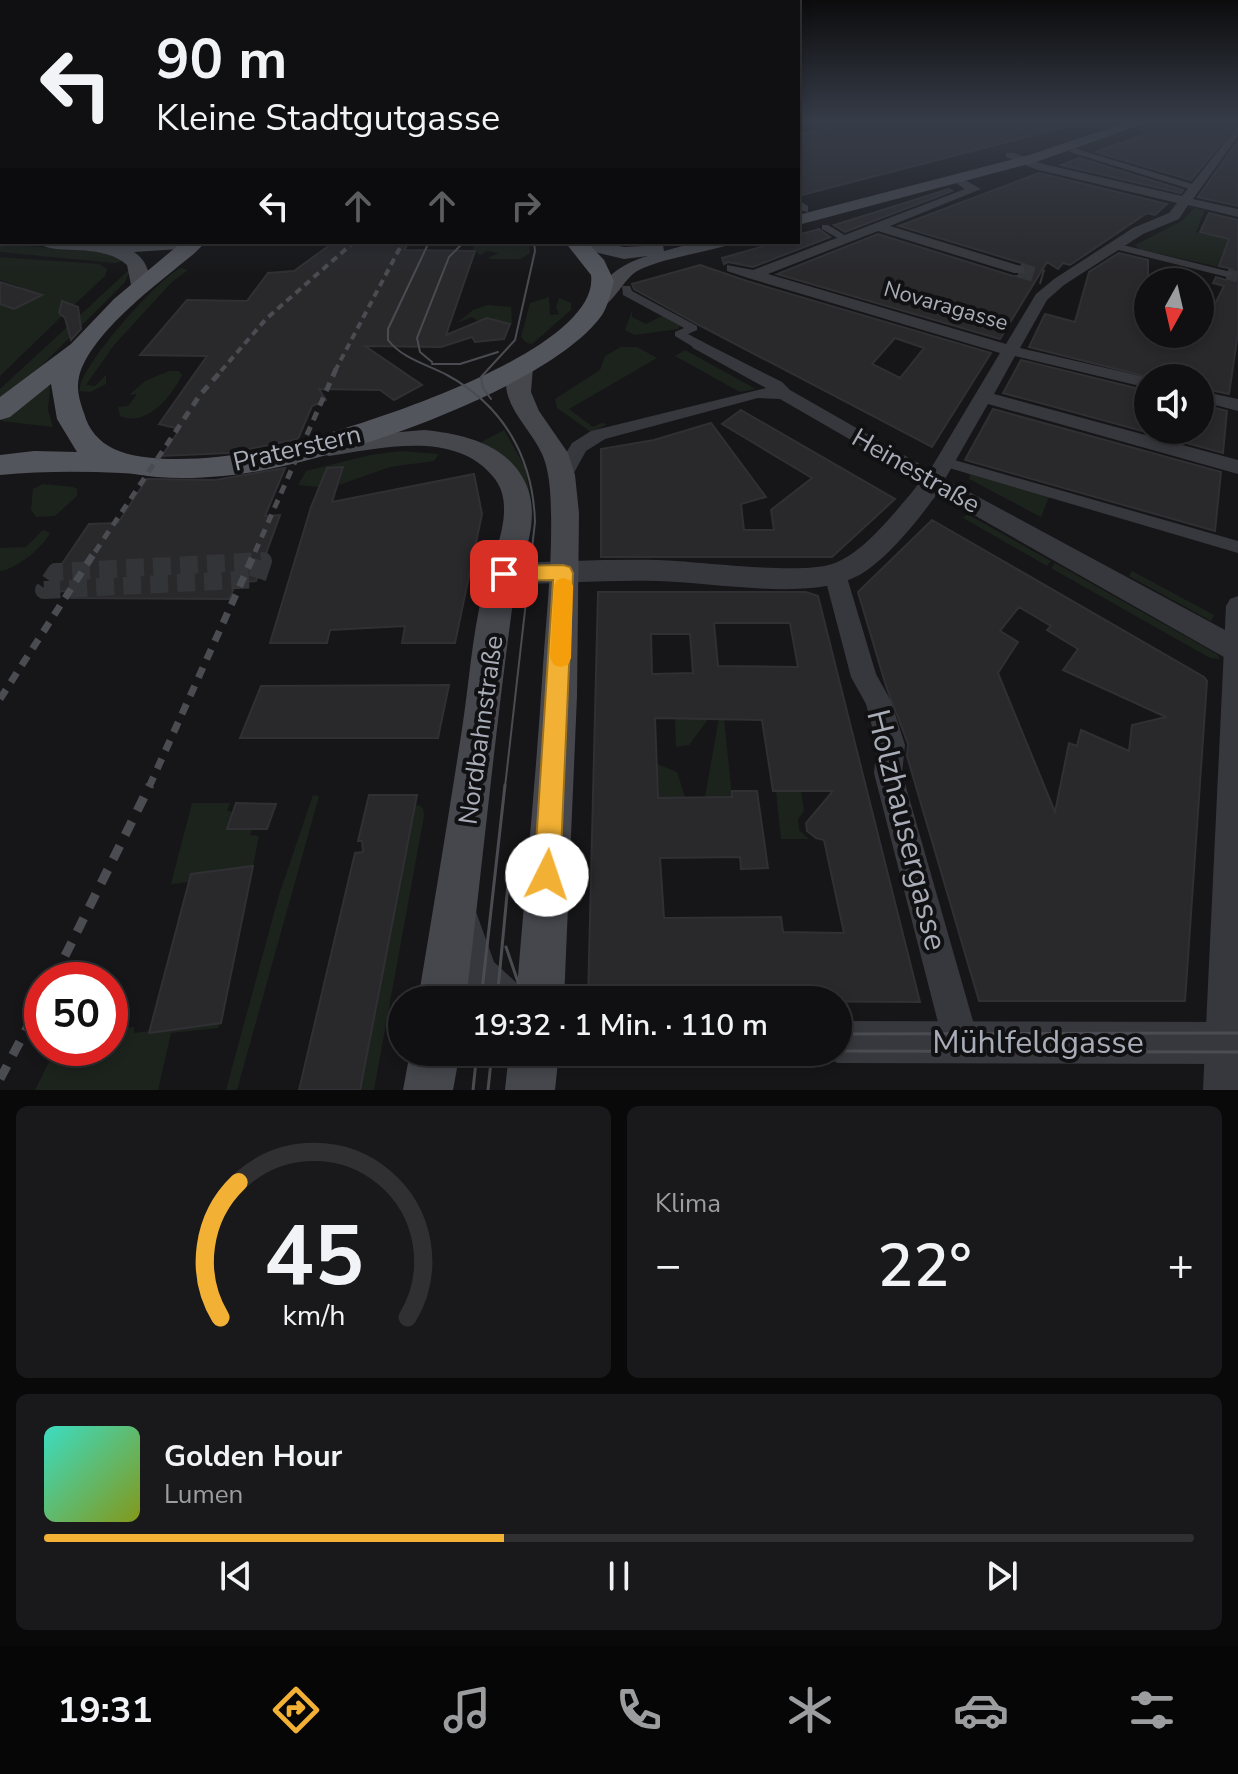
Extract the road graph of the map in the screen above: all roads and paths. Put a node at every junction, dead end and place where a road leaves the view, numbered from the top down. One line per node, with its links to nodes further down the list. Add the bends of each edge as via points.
1 (955, 173): 9 (main road)
2 (970, 173): 6 (main road)
3 (1075, 173): 8 (street)
4 (1151, 173): 7 (street)
5 (1207, 173): 7 (street)
6 (954, 178): 9 (main road); 12 (street, via 975,189)
7 (1196, 188): 8 (street)
8 (1186, 201): 10 (street); 22 (street, via 1174,216)
9 (800, 211)
10 (1238, 213)
11 (825, 227): 13 (street)
12 (878, 227): 13 (street); 24 (street)
13 (846, 239): 26 (street)
14 (73, 244): 21 (main road)
15 (178, 244): 21 (main road)
16 (192, 244): 29 (main road, Praterstern)
17 (578, 244): 31 (main road, via 600,271)
18 (582, 244): 19 (main road, via 628,253)
19 (672, 244)
20 (711, 244): 31 (main road, via 632,266)
21 (100, 246): 29 (main road, via 131,255 140,268)
22 (1115, 246): 25 (street); 28 (street)
23 (732, 268): 26 (street, Novaragasse)
24 (1019, 270)
25 (1227, 274)
26 (753, 275): 34 (street, Novaragasse)
27 (1043, 277): 28 (street)
28 (1059, 282): 34 (street, via 1041,297)
29 (141, 285): 33 (main road, Praterstern)
30 (626, 288): 32 (street, Heinestraße, via 693,328 679,334)
31 (598, 302): 35 (main road, Praterstern, via 568,334)
32 (699, 345): 37 (street, Heinestraße)
33 (82, 347): 41 (main road); 43 (main road, Praterstern, via 66,374 65,398 73,426 96,451)
34 (1009, 350): 36 (street, Novaragasse); 38 (street)
35 (521, 367): 42 (main road, Praterstern, via 475,391); 47 (main road, via 516,379 520,402 547,439)
36 (1134, 380)
37 (784, 394): 46 (street, Heinestraße); 47 (street, via 758,393 598,435 579,447)
38 (981, 396): 45 (street); 46 (street)
39 (1214, 399): 40 (street)
40 (1238, 405)
41 (0, 411)
42 (315, 449): 43 (main road, Praterstern, via 260,462 194,467); 50 (main road, Nordbahnstraße, via 424,437 490,457 507,476 517,503 514,544)
43 (124, 464): 44 (main road)
44 (0, 465)
45 (1238, 467)
46 (939, 472): 48 (street, Heinestraße); 51 (street, via 914,509 851,567); 53 (street, Heinestraße)
47 (563, 475): 49 (main road)
48 (1238, 547)
49 (563, 573): 50 (street); 51 (street); 57 (main road)
50 (504, 574): 54 (main road, Nordbahnstraße)
51 (835, 574): 59 (street, Holzhausergasse, via 864,677 878,701 891,745 888,773)
52 (1238, 606): 53 (street)
53 (1237, 652): 60 (street)
54 (464, 856): 55 (main road, Nordbahnstraße); 56 (street, via 458,912 478,975)
55 (444, 986)
56 (489, 986)
57 (541, 986)
58 (852, 1042): 59 (street, Mühlfeldgasse)
59 (961, 1042): 60 (street, Mühlfeldgasse)
60 (1231, 1043): 65 (street)
61 (432, 1066): 63 (main road)
62 (533, 1066): 64 (main road)
63 (428, 1090)
64 (530, 1090)
65 (1222, 1090)

